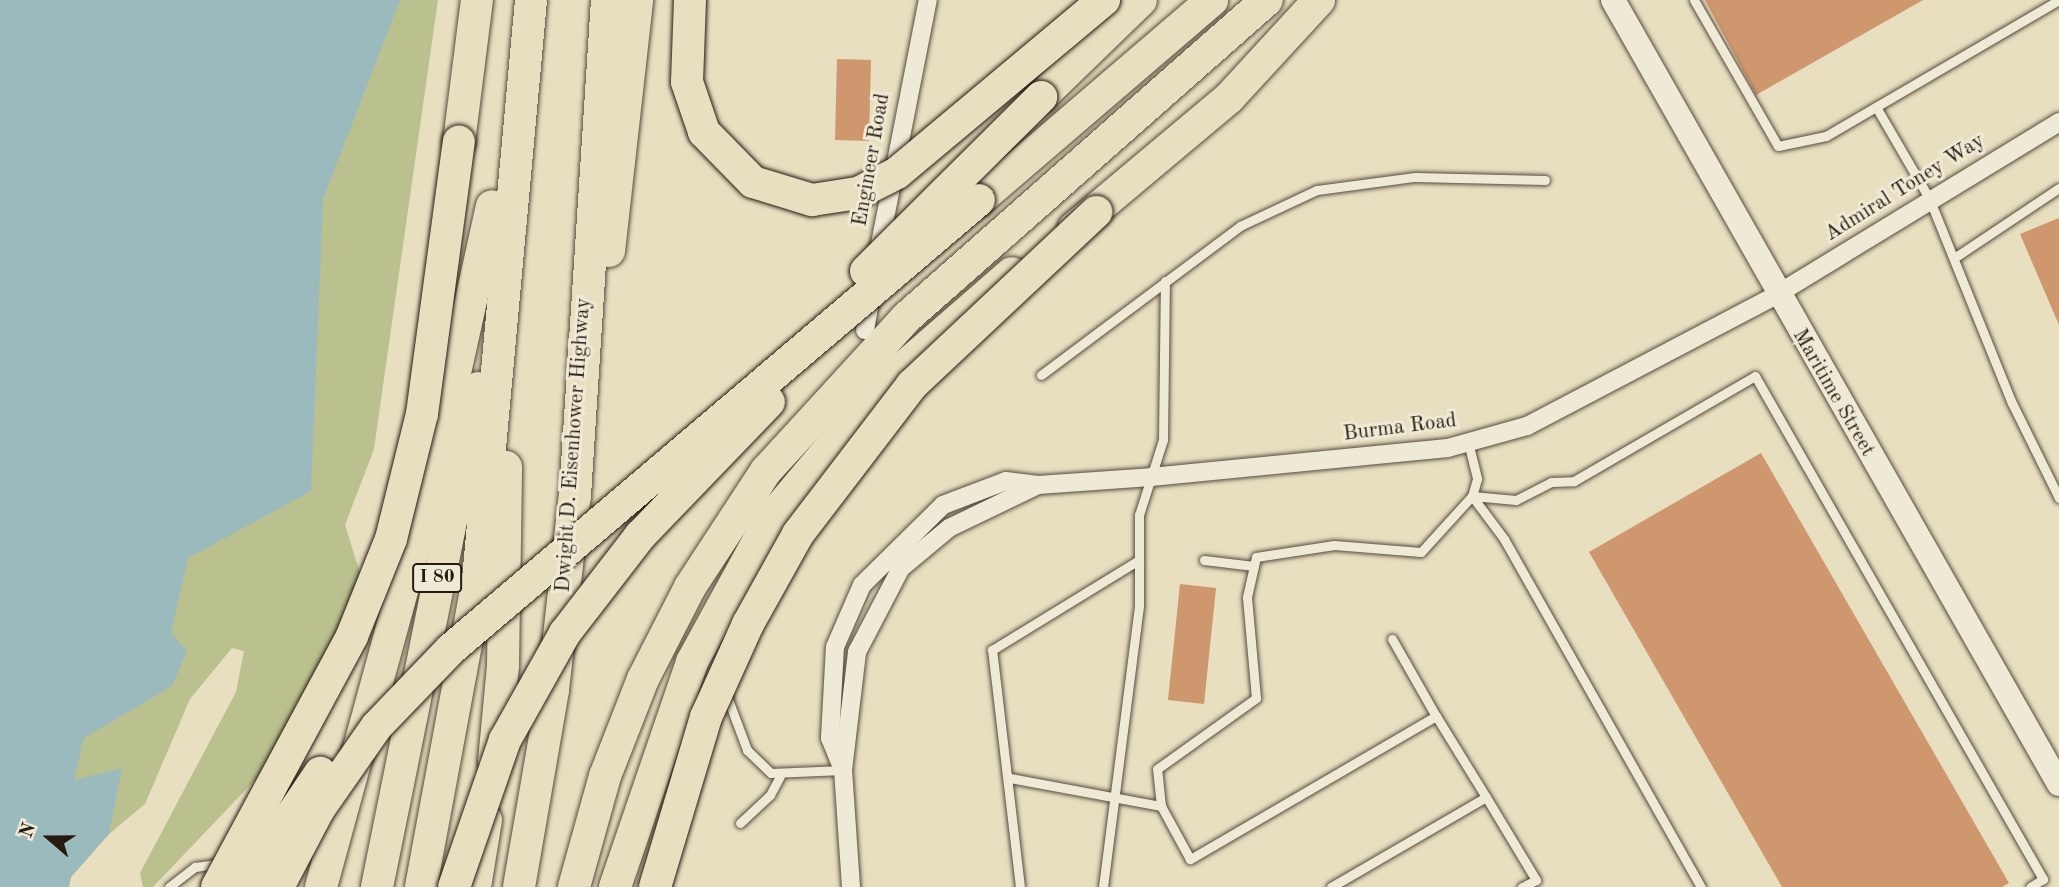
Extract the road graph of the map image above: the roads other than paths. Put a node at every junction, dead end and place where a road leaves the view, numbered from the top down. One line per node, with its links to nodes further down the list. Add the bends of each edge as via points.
1 (477, 0): 50 (highway, bridge, via 422,414 391,539 352,635)
2 (607, 0): 31 (highway, Dwight D. Eisenhower Highway)
3 (637, 0): 31 (highway, via 600,337)
4 (690, 0): 6 (highway, bridge, via 687,82 704,132 753,182 811,200 858,194 891,177)
5 (928, 0): 26 (street, Engineer Road)
6 (1104, 0)
7 (1141, 0): 29 (highway, bridge)
8 (1212, 0): 20 (highway)
9 (1268, 0): 60 (highway, via 898,326 766,471 690,587 643,679 601,787)
10 (1319, 0): 21 (highway, via 1229,98)
11 (1613, 0): 25 (main road, Maritime Street)
12 (1694, 0): 15 (lane, via 1778,146 1826,136)
13 (2059, 0): 15 (lane)
14 (530, 11): 23 (highway, I 80); 49 (highway, via 437,459)
15 (1876, 107): 19 (lane)
16 (2059, 122): 19 (street, Admiral Toney Way)
17 (1545, 180): 24 (lane, via 1415,177 1317,190 1240,226)
18 (2059, 188): 22 (lane)
19 (1929, 198): 22 (lane); 25 (street, Admiral Toney Way)
20 (979, 200): 29 (highway, bridge); 57 (highway, bridge, via 784,387 594,592 505,740)
21 (1096, 212): 61 (highway, bridge, via 986,294 881,386 771,517 691,662); 62 (highway, bridge, via 924,372 798,534 747,624 706,718)
22 (1954, 258): 33 (lane)
23 (503, 270): 54 (highway, I 80); 55 (highway, I 80, via 458,576); 56 (highway, I 80, via 478,579); 58 (highway, via 503,665)
24 (1165, 281): 27 (lane); 30 (lane, via 1163,440)
25 (1776, 295): 28 (street, Burma Road, via 1528,426); 44 (main road, Maritime Street)
26 (865, 330)
27 (1041, 375)
28 (1468, 442): 30 (street, Burma Road); 32 (lane, via 1477,480)
29 (660, 468): 40 (highway, bridge, via 452,649)
30 (1151, 477): 34 (lane, via 1139,515); 41 (street, Burma Road, via 1038,485 948,528 901,568 857,652)
31 (575, 495): 59 (highway, Dwight D. Eisenhower Highway, via 553,690)
32 (1472, 496): 36 (lane, via 1421,552 1334,545 1256,556); 68 (lane, via 1504,539); 69 (lane, via 1516,500 1551,482 1574,481 1755,376 2043,879)
33 (2059, 499)
34 (1139, 560): 43 (lane, via 992,650); 45 (lane)
35 (1204, 560): 36 (lane)
36 (1254, 566): 47 (lane, via 1247,597 1256,698 1157,769)
37 (1392, 639): 39 (lane)
38 (716, 667): 42 (lane, via 747,750)
39 (1436, 716): 46 (lane); 47 (lane, via 1190,859)
40 (377, 726): 50 (highway, bridge, via 333,755); 51 (highway, bridge, via 320,809)
41 (843, 770): 42 (lane); 63 (street, Burma Road)
42 (780, 776): 48 (lane, via 770,796)
43 (1010, 778): 45 (lane); 64 (lane)
44 (2059, 784)
45 (1115, 797): 47 (lane); 65 (lane)
46 (1486, 797): 66 (lane); 67 (lane, via 1536,880)
47 (1161, 806)
48 (740, 823)
49 (336, 834): 51 (highway, via 313,868); 53 (highway)
50 (229, 879): 51 (lane); 52 (lane, via 195,867)
51 (280, 882)
52 (169, 887)
53 (321, 887)
54 (377, 887)
55 (399, 887)
56 (421, 887)
57 (454, 887)
58 (475, 887)
59 (519, 887)
60 (574, 887)
61 (615, 887)
62 (655, 887)
63 (851, 887)
64 (1020, 887)
65 (1103, 887)
66 (1331, 887)
67 (1522, 887)
68 (1701, 887)
69 (2029, 887)

